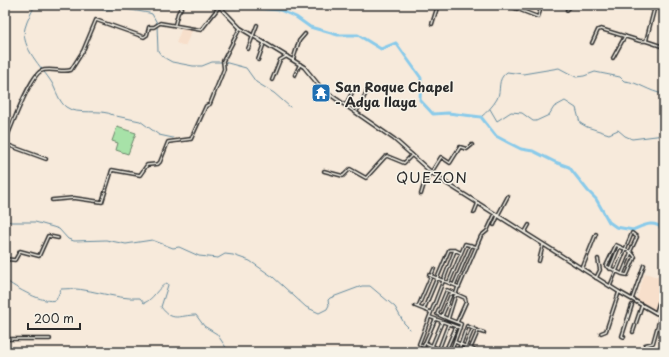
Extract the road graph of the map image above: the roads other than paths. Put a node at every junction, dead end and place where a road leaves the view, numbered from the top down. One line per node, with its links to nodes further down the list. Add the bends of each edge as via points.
1 (183, 5): 11 (street)
2 (438, 5): 12 (street)
3 (507, 5): 4 (street, via 538,17)
4 (542, 5)
5 (572, 5): 10 (street)
6 (645, 5): 18 (street, via 654,10)
7 (656, 5): 9 (highway)
8 (218, 6): 11 (street, via 201,30); 14 (street)
9 (664, 8)
10 (568, 10)
11 (175, 24): 34 (street, via 160,23 149,27 144,37 96,20 83,51 71,70 42,71 37,74 18,109)
12 (432, 24)
13 (257, 25): 17 (street)
14 (240, 28): 17 (street); 42 (street, via 223,61 224,69 210,104 206,106 191,139 168,142 159,163 147,165 140,175 112,170 102,202 74,198)
15 (305, 34): 26 (street, via 299,41)
16 (625, 36): 18 (street); 20 (street, via 599,29); 24 (street)
17 (253, 37): 19 (street); 22 (street)
18 (646, 41): 21 (street)
19 (264, 43): 23 (street); 25 (street)
20 (592, 43)
21 (664, 47)
22 (248, 49)
23 (287, 56): 26 (street); 29 (street, via 280,60)
24 (613, 58)
25 (258, 60)
26 (293, 60): 27 (street)
27 (300, 64): 28 (street); 32 (street, via 322,88)
28 (295, 75)
29 (272, 80)
30 (368, 89): 33 (street)
31 (352, 93): 32 (street)
32 (346, 104): 33 (street)
33 (357, 111): 36 (street)
34 (5, 143): 37 (street)
35 (472, 145): 39 (street, via 467,149 460,147 450,163 441,157)
36 (412, 155): 38 (street, via 404,163 388,156 384,157 366,178 350,169 342,176); 39 (street)
37 (46, 159)
38 (324, 172)
39 (431, 172): 40 (street); 43 (street)
40 (421, 194)
41 (508, 196): 45 (street)
42 (52, 200)
43 (478, 203): 44 (street); 45 (street)
44 (474, 213)
45 (497, 215): 46 (street); 48 (street); 53 (street)
46 (494, 225)
47 (529, 225): 48 (street)
48 (524, 233): 52 (street)
49 (596, 234): 65 (street)
50 (58, 238): 59 (street, via 48,236 39,256 20,251 15,260)
51 (472, 244): 53 (street); 58 (street, via 465,244); 74 (street)
52 (543, 245): 61 (street); 65 (street)
53 (477, 246): 78 (street)
54 (619, 247): 55 (street); 63 (street); 63 (street, via 615,246 606,266)
55 (625, 249): 57 (street); 57 (street, via 631,233 635,234 637,237); 66 (street)
56 (455, 250): 58 (street); 69 (street, via 449,250); 71 (street)
57 (631, 252): 67 (street); 67 (street, via 635,256 627,274)
58 (461, 253): 72 (street)
59 (5, 259)
60 (598, 259): 70 (street, via 600,270)
61 (539, 261)
62 (644, 265): 82 (street)
63 (610, 268): 66 (street)
64 (434, 269): 68 (street)
65 (582, 269): 70 (street)
66 (616, 271): 67 (street); 76 (street)
67 (622, 274)
68 (430, 275): 69 (street); 75 (street)
69 (438, 278): 71 (street); 84 (street)
70 (596, 278): 76 (street)
71 (443, 280): 72 (street); 85 (street)
72 (448, 283): 74 (street)
73 (424, 284): 75 (street)
74 (454, 285): 78 (street)
75 (427, 286): 84 (street, via 416,307)
76 (610, 286): 80 (street)
77 (664, 286): 86 (street)
78 (458, 287): 81 (street)
79 (452, 292): 81 (street); 88 (street); 88 (street, via 446,290 438,312)
80 (619, 292): 82 (street); 103 (street, via 606,331)
81 (457, 294): 90 (street); 93 (street, via 466,300)
82 (633, 302): 83 (street); 104 (street, via 622,336)
83 (642, 305): 86 (street); 101 (street)
84 (424, 310): 85 (street)
85 (430, 312): 89 (street)
86 (656, 312): 87 (street)
87 (663, 314): 125 (street, via 653,343 645,345)
88 (442, 316): 90 (street)
89 (430, 317): 91 (street); 112 (street, via 419,344)
90 (448, 319): 93 (street)
91 (435, 320): 92 (street); 108 (street)
92 (442, 322): 94 (street); 110 (street)
93 (457, 322): 95 (street)
94 (448, 324): 97 (street); 114 (street)
95 (461, 324): 96 (street); 98 (street)
96 (467, 326): 99 (street); 109 (street)
97 (456, 327): 98 (street); 114 (street, via 445,352)
98 (460, 328): 107 (street)
99 (473, 328): 100 (street); 111 (street)
100 (478, 331): 102 (street); 113 (street)
101 (633, 332)
102 (484, 333)
103 (601, 333)
104 (624, 337)
105 (5, 339): 106 (street)
106 (50, 340)
107 (455, 342): 109 (street); 120 (street)
108 (426, 343): 110 (street); 112 (street)
109 (460, 344): 111 (street); 121 (street)
110 (432, 346): 114 (street)
111 (465, 346): 113 (street); 122 (street)
112 (424, 348): 115 (street); 118 (street)
113 (470, 348): 116 (street); 123 (street)
114 (438, 350)
115 (428, 351): 119 (street)
116 (476, 351): 124 (street)
117 (413, 352): 118 (street, via 415,348)
118 (422, 352)
119 (430, 352)
120 (451, 352)
121 (458, 352)
122 (463, 352)
123 (469, 352)
124 (479, 352)
125 (643, 352)

